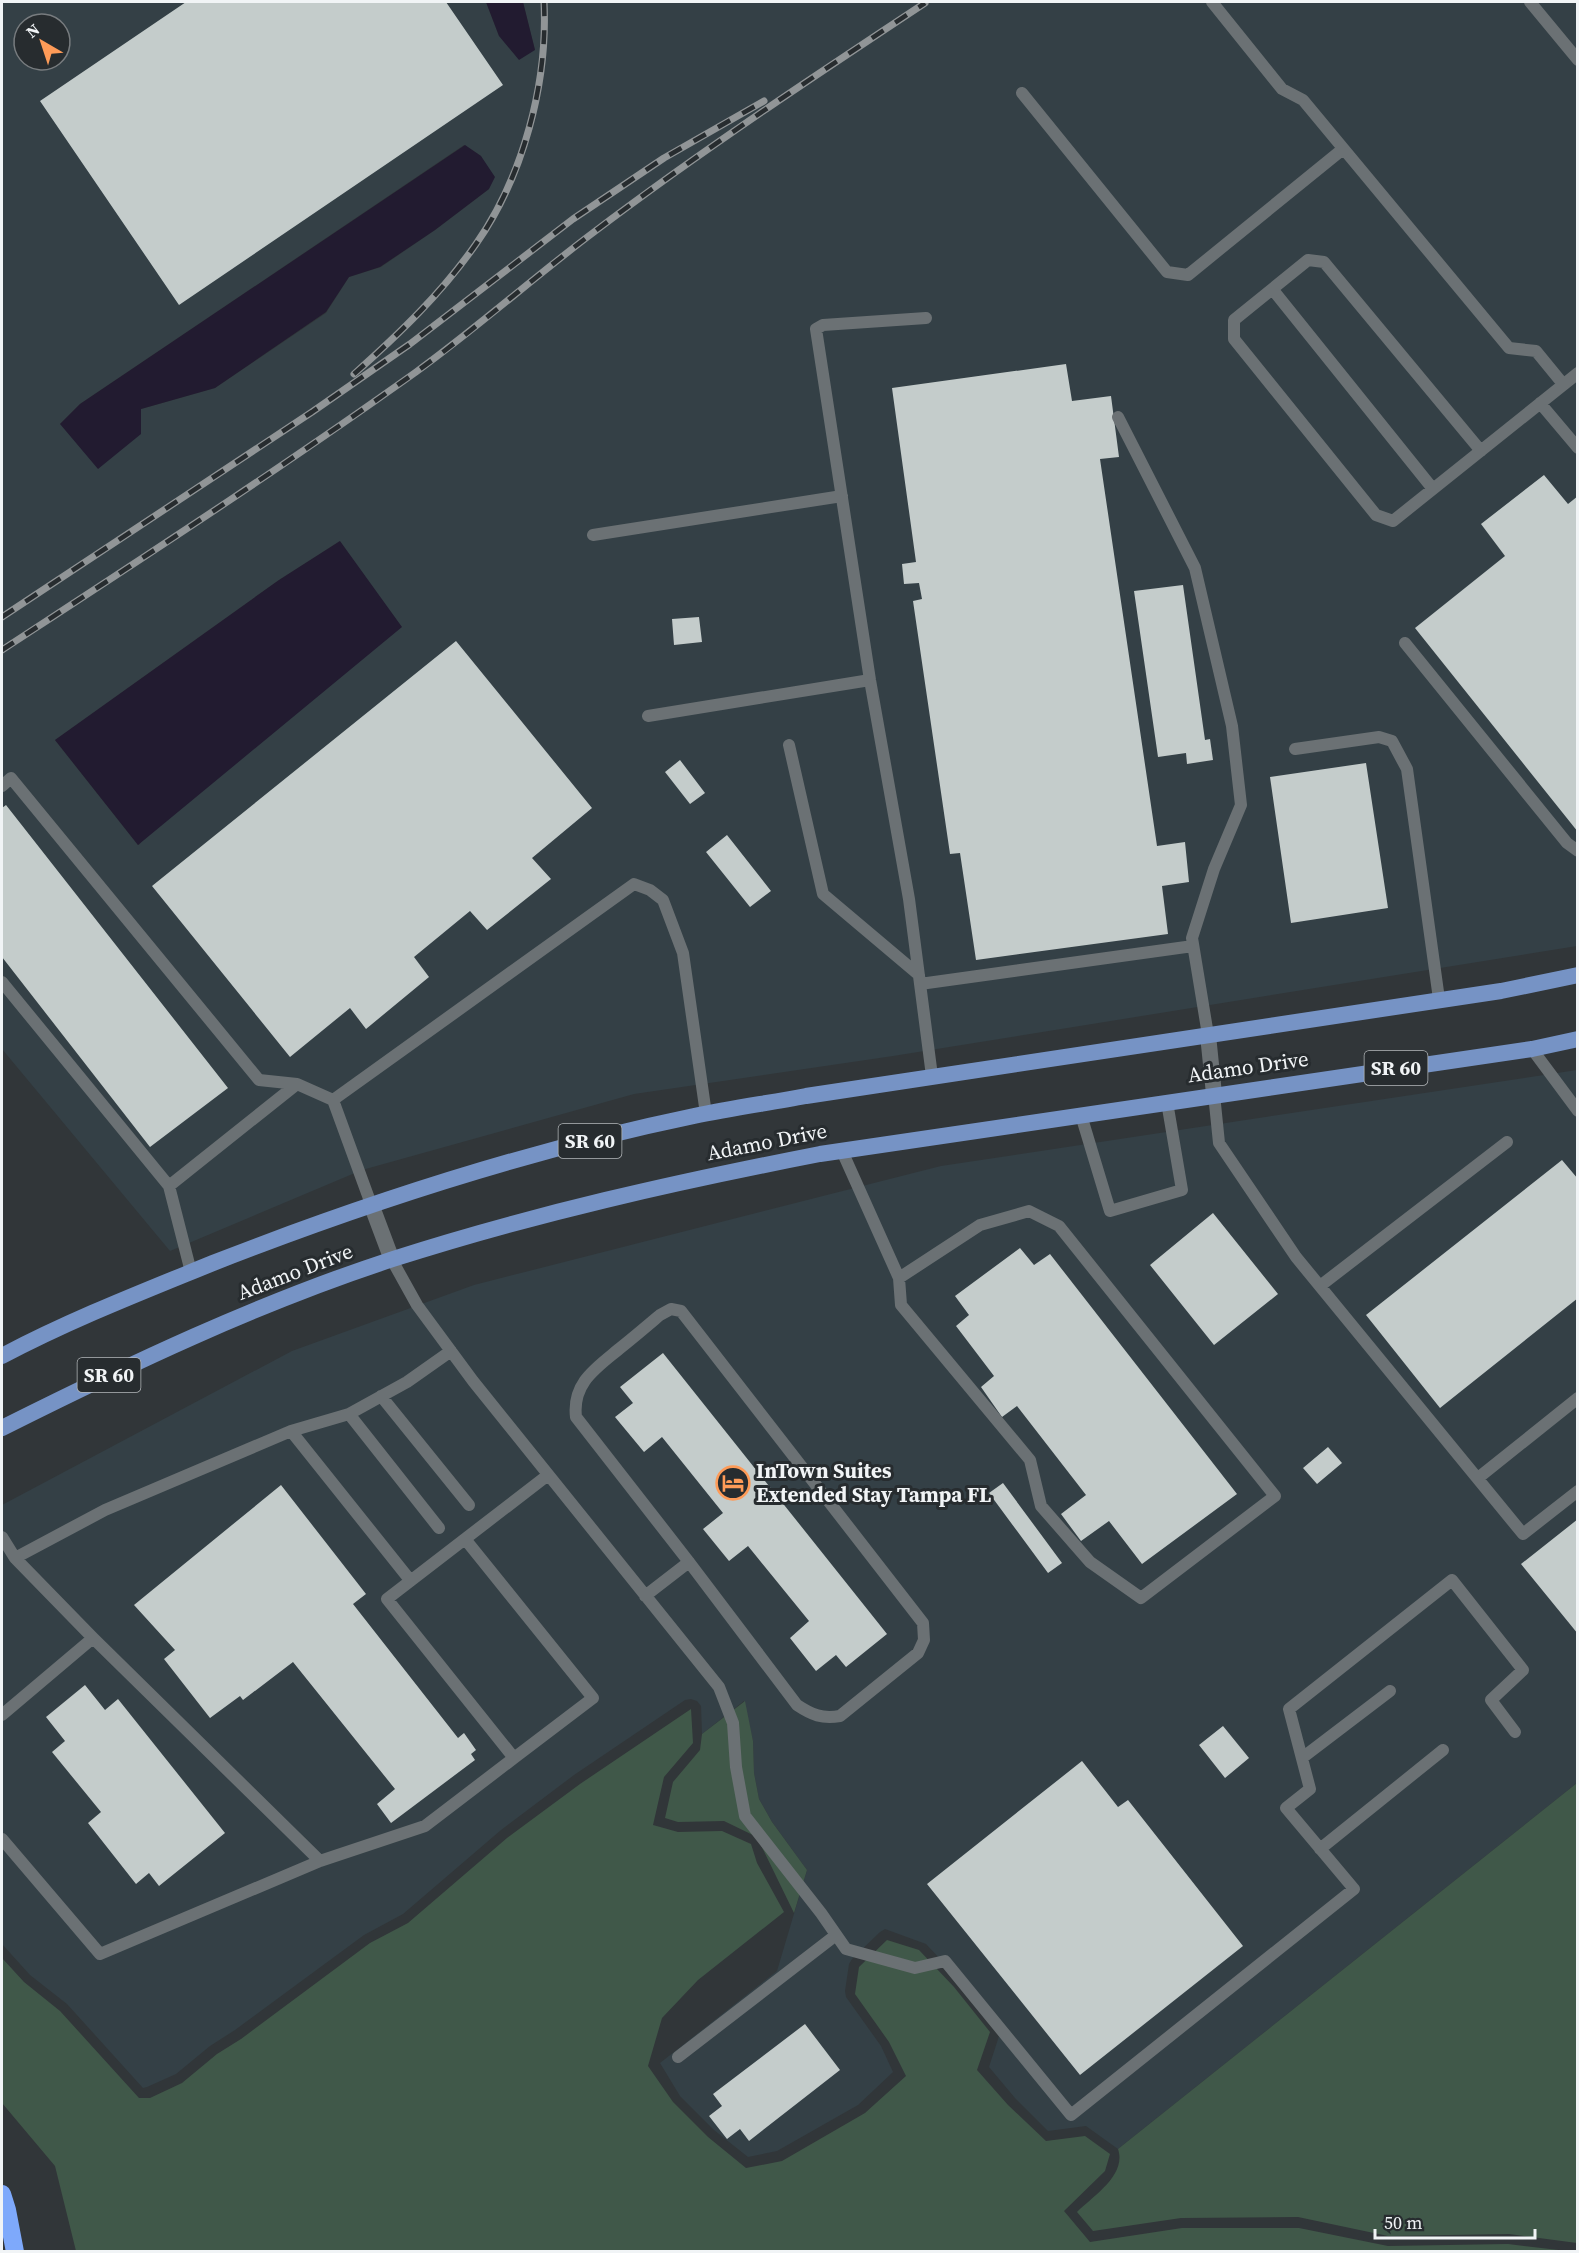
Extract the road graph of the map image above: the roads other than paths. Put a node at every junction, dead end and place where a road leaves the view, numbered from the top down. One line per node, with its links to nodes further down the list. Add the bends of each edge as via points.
1 (1212, 2): 5 (lane, via 1282,89 1303,100)
2 (1530, 2): 3 (lane)
3 (1578, 60)
4 (1022, 93): 5 (lane, via 1167,272 1188,275)
5 (1343, 149): 9 (lane, via 1509,348 1536,351)
6 (1273, 290): 13 (lane, via 1308,260 1324,262); 14 (lane); 14 (lane, via 1234,320 1234,339 1376,515 1393,521)
7 (926, 318): 15 (lane, via 816,329)
8 (1578, 373): 9 (lane)
9 (1563, 384): 10 (lane)
10 (1540, 403): 12 (lane); 13 (lane)
11 (1118, 417): 24 (lane, via 1195,568 1232,726 1241,805 1214,869 1192,938)
12 (1578, 448)
13 (1481, 451): 14 (lane)
14 (1433, 489)
15 (842, 496): 16 (lane); 18 (lane)
16 (593, 535)
17 (1405, 643): 23 (lane, via 1567,843)
18 (870, 680): 19 (lane); 26 (lane, via 909,898)
19 (648, 716)
20 (789, 745): 26 (lane, via 824,894)
21 (1295, 749): 28 (lane, via 1379,737 1392,741 1407,769)
22 (2, 786): 33 (lane, via 11,778 259,1080)
23 (1578, 851)
24 (1193, 946): 26 (lane); 29 (lane)
25 (1578, 975): 28 (main road, Adamo Drive / SR 60)
26 (919, 979): 32 (lane)
27 (2, 982): 42 (lane)
28 (1439, 999): 29 (main road, Adamo Drive / SR 60)
29 (1208, 1035): 32 (main road, Adamo Drive / SR 60); 34 (street)
30 (1578, 1039): 31 (main road, Adamo Drive / SR 60)
31 (1532, 1049): 34 (main road, Adamo Drive / SR 60); 37 (lane)
32 (932, 1076): 38 (main road, Adamo Drive / SR 60)
33 (297, 1084): 35 (lane); 42 (lane)
34 (1214, 1094): 36 (main road, Adamo Drive / SR 60); 47 (lane, via 1219,1143)
35 (333, 1100): 38 (lane, via 634,884 663,900 683,953); 43 (lane)
36 (1167, 1102): 39 (main road, Adamo Drive / SR 60); 39 (lane, via 1182,1190 1110,1211)
37 (1578, 1111)
38 (706, 1114): 43 (main road, Adamo Drive / SR 60, via 588,1141)
39 (1082, 1114): 41 (main road, Adamo Drive / SR 60)
40 (1508, 1142): 47 (lane)
41 (842, 1151): 44 (main road, Adamo Drive / SR 60, via 603,1200); 46 (lane)
42 (169, 1186): 45 (lane)
43 (371, 1204): 44 (street); 45 (main road, Adamo Drive / SR 60)
44 (392, 1260): 48 (lane, via 417,1305); 53 (main road, Adamo Drive / SR 60, via 219,1325)
45 (190, 1272): 49 (main road, Adamo Drive / SR 60, via 61,1326)
46 (899, 1278): 46 (lane, via 980,1225 1029,1211 1059,1226 1275,1496 1141,1598 1090,1562 1041,1506 1030,1460 901,1305)
47 (1320, 1286): 56 (lane)
48 (451, 1351): 50 (lane); 55 (lane)
49 (2, 1356)
50 (381, 1396): 52 (lane); 58 (lane)
51 (1578, 1398): 56 (lane)
52 (350, 1414): 54 (lane); 59 (lane)
53 (2, 1428)
54 (291, 1431): 62 (lane, via 105,1510); 64 (lane)
55 (548, 1475): 61 (lane); 65 (lane)
56 (1478, 1478): 57 (lane, via 1523,1534)
57 (1578, 1491)
58 (469, 1504)
59 (439, 1528)
60 (2, 1537): 62 (lane)
61 (465, 1539): 64 (lane); 71 (lane, via 593,1698)
62 (15, 1558): 66 (lane)
63 (689, 1562): 63 (lane, via 576,1417 574,1405 589,1374 671,1310 681,1311 923,1623 924,1640 918,1653 840,1716 813,1716 797,1705); 65 (lane)
64 (410, 1580): 71 (lane, via 387,1599)
65 (645, 1596): 76 (lane, via 719,1688 734,1723 736,1767 745,1816)
66 (93, 1638): 68 (lane); 75 (lane)
67 (1390, 1691): 72 (lane)
68 (2, 1715)
69 (1515, 1732): 72 (lane, via 1491,1700 1523,1670 1452,1580 1289,1709)
70 (1443, 1750): 74 (lane)
71 (514, 1758): 75 (lane, via 425,1826)
72 (1302, 1758): 74 (lane, via 1310,1789 1286,1808)
73 (2, 1839): 75 (lane, via 100,1954)
74 (1320, 1849): 76 (lane, via 1354,1888 1071,2115 945,1961 915,1968 846,1949)
75 (320, 1861)
76 (836, 1935): 77 (lane)
77 (678, 2058)
78 (2, 2194): 79 (highway)
79 (15, 2252)

